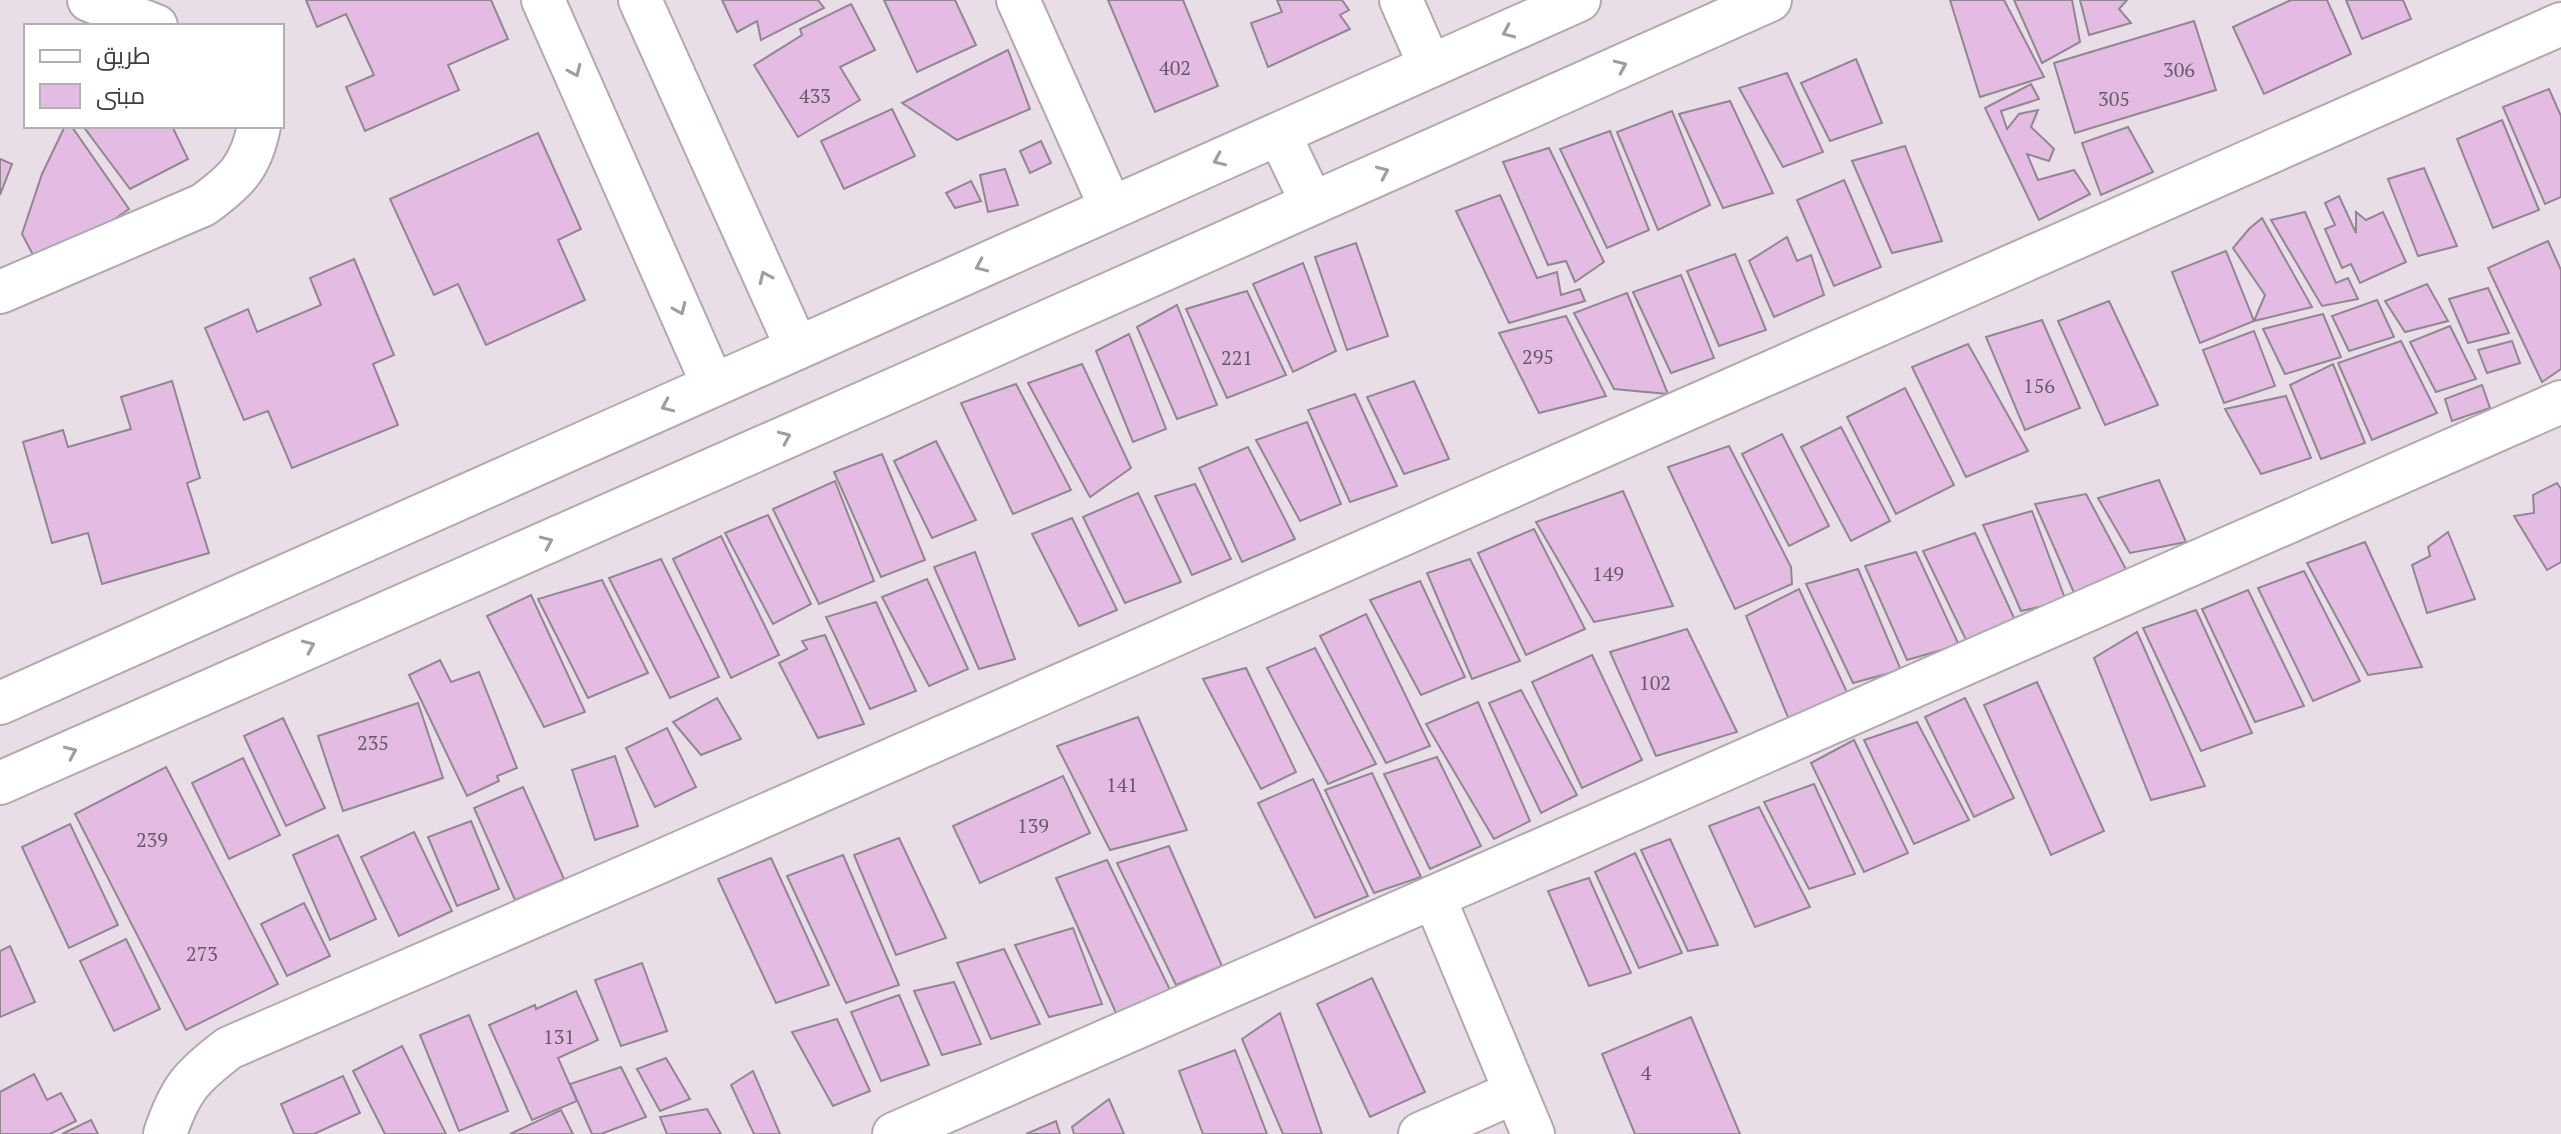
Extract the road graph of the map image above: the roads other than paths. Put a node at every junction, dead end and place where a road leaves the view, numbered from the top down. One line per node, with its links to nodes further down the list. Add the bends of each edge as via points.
1 (89, 0): 8 (street)
2 (543, 0): 17 (street, one-way to 17)
3 (640, 0): 16 (street, one-way to 3)
4 (1018, 0): 14 (street)
5 (1401, 0): 10 (street)
6 (1579, 0): 10 (street, one-way to 10)
7 (1770, 0): 13 (street, one-way to 7)
8 (151, 24)
9 (2561, 24): 23 (street, via 229,1048 198,1072 175,1104)
10 (1430, 66): 12 (street)
11 (258, 128): 15 (street, via 249,163 203,205)
12 (1279, 134): 13 (street); 14 (street, one-way to 14)
13 (1312, 203): 20 (street, one-way to 13)
14 (1111, 208): 16 (street, one-way to 16)
15 (0, 292)
16 (797, 348): 17 (street)
17 (713, 385): 19 (street, one-way to 19)
18 (2561, 402): 21 (street)
19 (0, 703)
20 (0, 783)
21 (1434, 897): 22 (street); 24 (street)
22 (1515, 1092): 25 (street); 26 (street)
23 (165, 1134)
24 (894, 1134)
25 (1420, 1134)
26 (1533, 1134)

